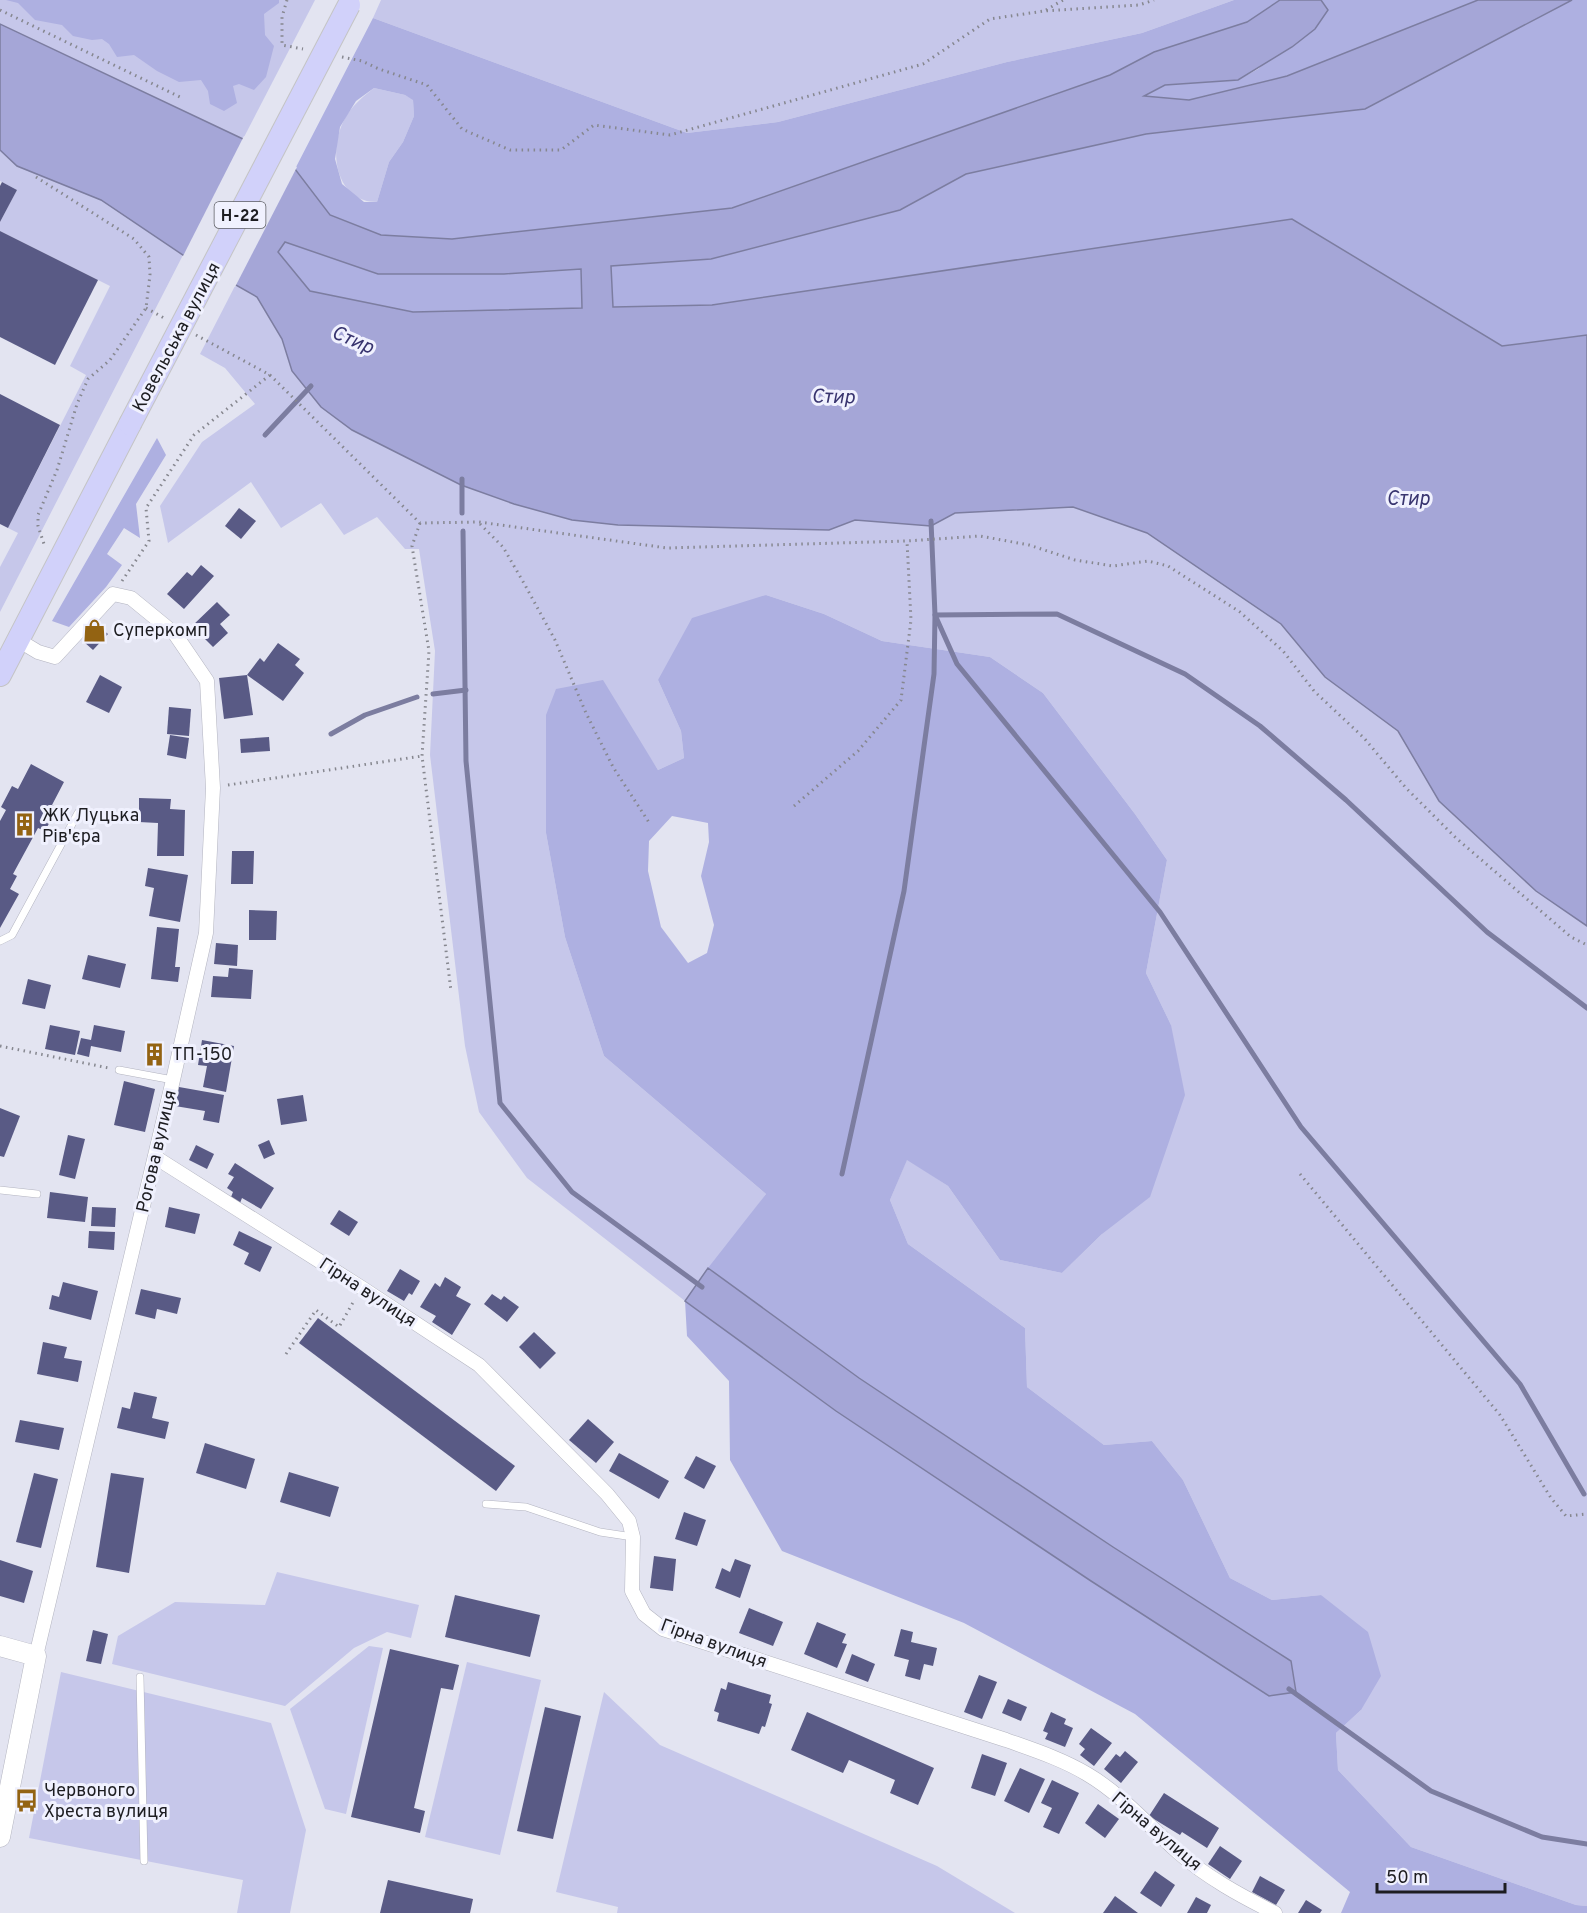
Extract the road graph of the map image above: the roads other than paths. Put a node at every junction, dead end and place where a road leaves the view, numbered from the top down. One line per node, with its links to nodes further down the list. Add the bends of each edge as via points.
1 (350, 3): 2 (main road, Ковельська вулиця / Н-22, bridge)
2 (18, 640): 3 (main road, Ковельська вулиця / Н-22); 7 (street, Рогова вулиця, via 56,657 112,594 131,598 175,634 207,681 213,788 206,933)
3 (0, 675)
4 (78, 813): 5 (lane, via 12,935)
5 (0, 941)
6 (119, 1070): 7 (lane)
7 (173, 1080): 8 (street, Рогова вулиця)
8 (155, 1156): 12 (street, Гірна вулиця, via 479,1365 607,1494 629,1521); 14 (street, Рогова вулиця)
9 (0, 1190): 10 (lane)
10 (37, 1194)
11 (486, 1504): 12 (lane, via 526,1507 600,1532)
12 (633, 1537): 18 (street, Гірна вулиця, via 632,1591 644,1614 663,1629 1052,1756 1088,1774 1135,1810 1179,1853 1238,1895)
13 (0, 1646): 14 (main road)
14 (36, 1656): 16 (main road)
15 (140, 1677): 17 (lane)
16 (0, 1837)
17 (144, 1861)
18 (1275, 1913)

